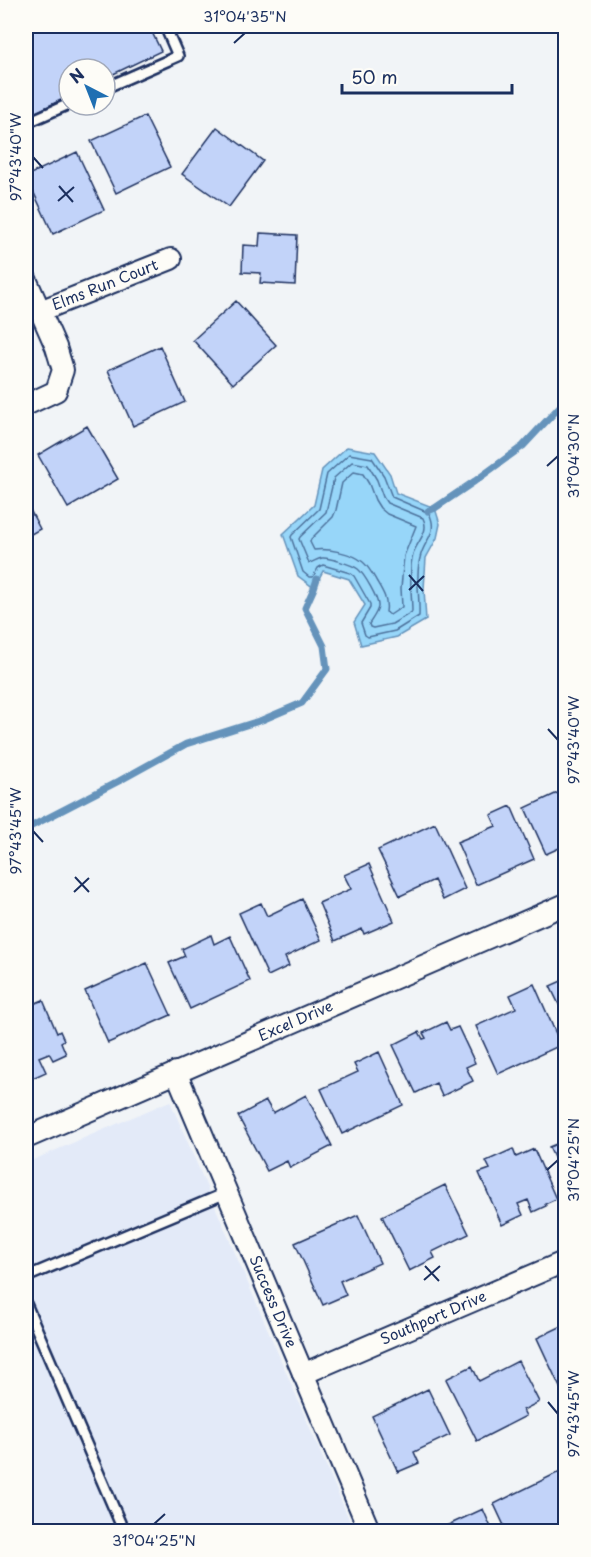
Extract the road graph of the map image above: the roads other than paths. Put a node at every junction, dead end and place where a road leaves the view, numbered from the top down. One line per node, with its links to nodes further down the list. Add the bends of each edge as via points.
1 (165, 26): 2 (lane, via 178,56)
2 (117, 83)
3 (57, 109): 4 (lane)
4 (26, 123)
5 (171, 259): 7 (street, Elms Run Court)
6 (26, 279): 7 (street)
7 (40, 311): 8 (street, via 63,370 56,391)
8 (26, 405)
9 (566, 904): 10 (street, Excel Drive)
10 (177, 1072): 11 (street, Excel Drive); 12 (street, Success Drive)
11 (26, 1138)
12 (226, 1193): 14 (lane); 16 (street, Success Drive)
13 (566, 1261): 16 (street, Southport Drive)
14 (26, 1277)
15 (26, 1304): 17 (lane)
16 (303, 1374): 18 (street, Success Drive)
17 (124, 1532)
18 (370, 1532)

